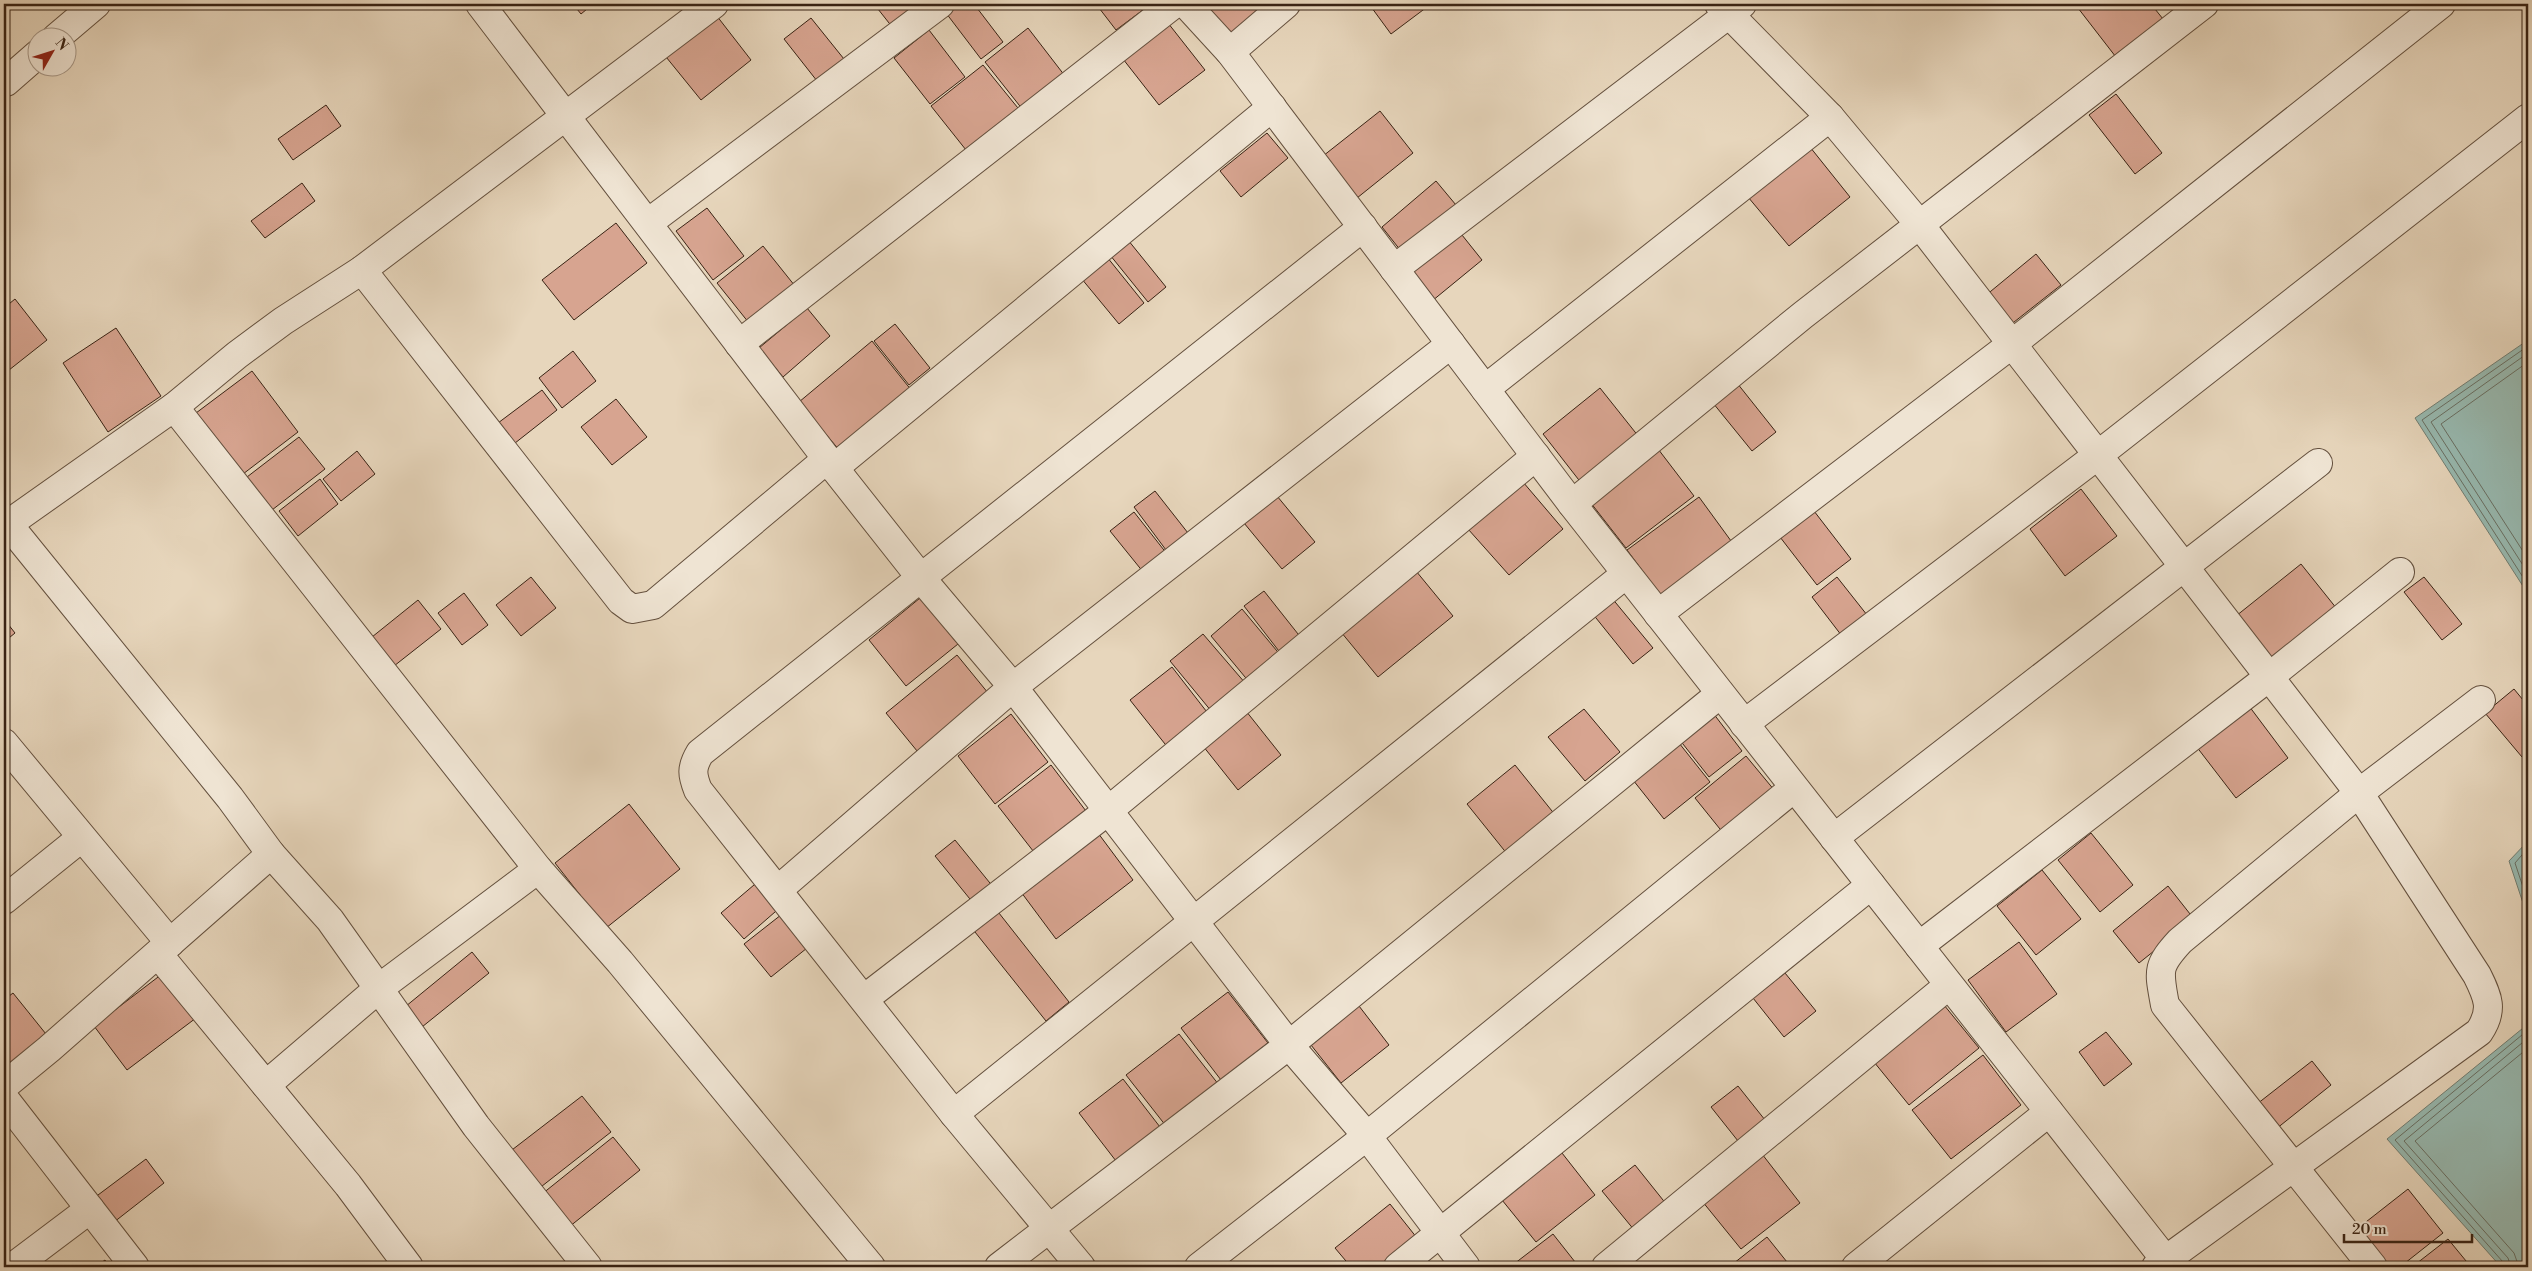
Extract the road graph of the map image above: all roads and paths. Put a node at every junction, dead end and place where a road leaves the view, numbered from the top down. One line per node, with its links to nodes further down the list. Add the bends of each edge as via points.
1 (96, 4): 11 (street)
2 (480, 4): 16 (street)
3 (714, 4): 16 (street)
4 (940, 4): 19 (street)
5 (1174, 4): 24 (street)
6 (1186, 4): 12 (street)
7 (1286, 4): 12 (street)
8 (2204, 4): 20 (street)
9 (2441, 4): 26 (street)
10 (1730, 7): 17 (street); 22 (street)
11 (68, 28)
12 (1230, 52): 15 (street)
13 (28, 63): 14 (street)
14 (6, 82)
15 (1272, 107): 21 (street); 31 (street)
16 (567, 116): 19 (street); 23 (street)
17 (1830, 117): 20 (street); 27 (street)
18 (2528, 118): 29 (street)
19 (648, 223): 24 (street)
20 (1920, 225): 26 (street); 33 (street, via 1803,315)
21 (1363, 227): 22 (street); 38 (street)
22 (1394, 269): 25 (street)
23 (362, 270): 28 (street, via 283,321); 31 (street, via 621,601 632,609 653,605)
24 (739, 344): 31 (street)
25 (1451, 344): 27 (street); 41 (street)
26 (2012, 344): 29 (street); 39 (street)
27 (1485, 389): 30 (street)
28 (174, 407): 34 (street); 52 (street)
29 (2098, 455): 35 (street); 44 (street)
30 (1536, 456): 33 (street); 48 (street)
31 (830, 463): 38 (street)
32 (2318, 463): 35 (street)
33 (1572, 504): 37 (street)
34 (6, 526): 51 (street, via 230,798)
35 (2185, 568): 40 (street); 50 (street)
36 (2400, 572): 40 (street)
37 (1626, 574): 39 (street); 56 (street)
38 (921, 578): 41 (street); 54 (street, via 700,753 693,765 692,776 698,790)
39 (1658, 614): 42 (street)
40 (2269, 677): 47 (street); 57 (street)
41 (1013, 687): 48 (street); 54 (street)
42 (1720, 694): 44 (street); 62 (street)
43 (2481, 700): 47 (street)
44 (1744, 724): 46 (street)
45 (4, 744): 49 (street)
46 (1794, 788): 50 (street); 68 (street)
47 (2359, 793): 69 (street, via 2478,975 2488,997 2487,1020 2479,1032); 69 (street, via 2180,942 2164,959 2160,977 2164,1005)
48 (1109, 810): 56 (street); 61 (street)
49 (82, 838): 55 (street); 58 (street)
50 (1834, 838): 53 (street)
51 (272, 854): 58 (street); 60 (street, via 330,920)
52 (538, 869): 60 (street); 78 (street, via 620,962)
53 (1871, 885): 57 (street); 72 (street)
54 (779, 889): 61 (street)
55 (4, 900)
56 (1194, 922): 62 (street); 67 (street)
57 (1919, 946): 59 (street)
58 (164, 948): 63 (street); 64 (street)
59 (1949, 985): 66 (street); 84 (street)
60 (378, 989): 63 (street); 77 (street, via 476,1126)
61 (864, 999): 67 (street)
62 (1289, 1044): 68 (street); 71 (street)
63 (266, 1085): 76 (street, via 348,1185)
64 (4, 1086)
65 (4, 1098): 70 (street)
66 (2049, 1112): 73 (street); 85 (street)
67 (954, 1114): 71 (street)
68 (1368, 1136): 72 (street); 81 (street)
69 (2293, 1168): 73 (street); 86 (street)
70 (90, 1209): 74 (street); 75 (street)
71 (1050, 1228): 79 (street); 80 (street)
72 (1440, 1235): 82 (street); 83 (street)
73 (2164, 1265)
74 (13, 1267)
75 (135, 1267)
76 (409, 1267)
77 (588, 1267)
78 (870, 1267)
79 (1000, 1267)
80 (1081, 1267)
81 (1199, 1267)
82 (1398, 1267)
83 (1466, 1267)
84 (1606, 1267)
85 (1856, 1267)
86 (2373, 1267)

